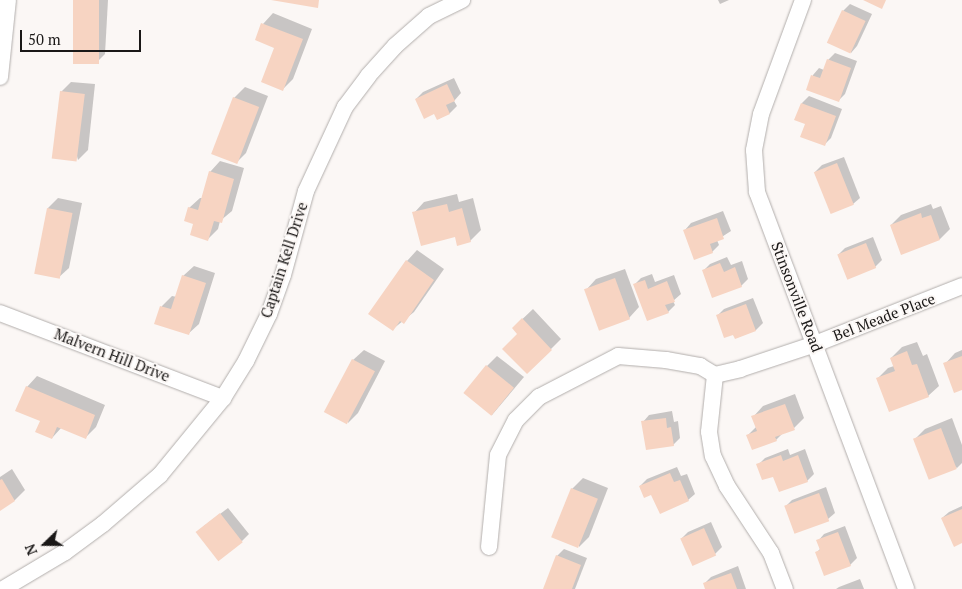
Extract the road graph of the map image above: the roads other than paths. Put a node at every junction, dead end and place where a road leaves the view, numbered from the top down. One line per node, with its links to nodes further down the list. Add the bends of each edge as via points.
1 (8, 0): 4 (street)
2 (803, 0): 7 (street, Stinsonville Road, via 761,114 754,150 757,192)
3 (458, 1): 9 (street, Captain Kell Drive, via 429,16 395,46 345,107 306,191 269,314)
4 (0, 77)
5 (962, 286): 7 (street, Bel Meade Place)
6 (0, 313): 9 (street, Malvern Hill Drive)
7 (815, 344): 8 (street, Bel Meade Place); 13 (street, Stinsonville Road)
8 (715, 375): 10 (street, via 700,366 618,356 539,397 516,420 498,455); 12 (street, via 709,432 713,456 727,486 771,553)
9 (223, 398): 11 (street, Captain Kell Drive, via 153,481 65,552)
10 (489, 547)
11 (3, 589)
12 (785, 589)
13 (906, 589)

